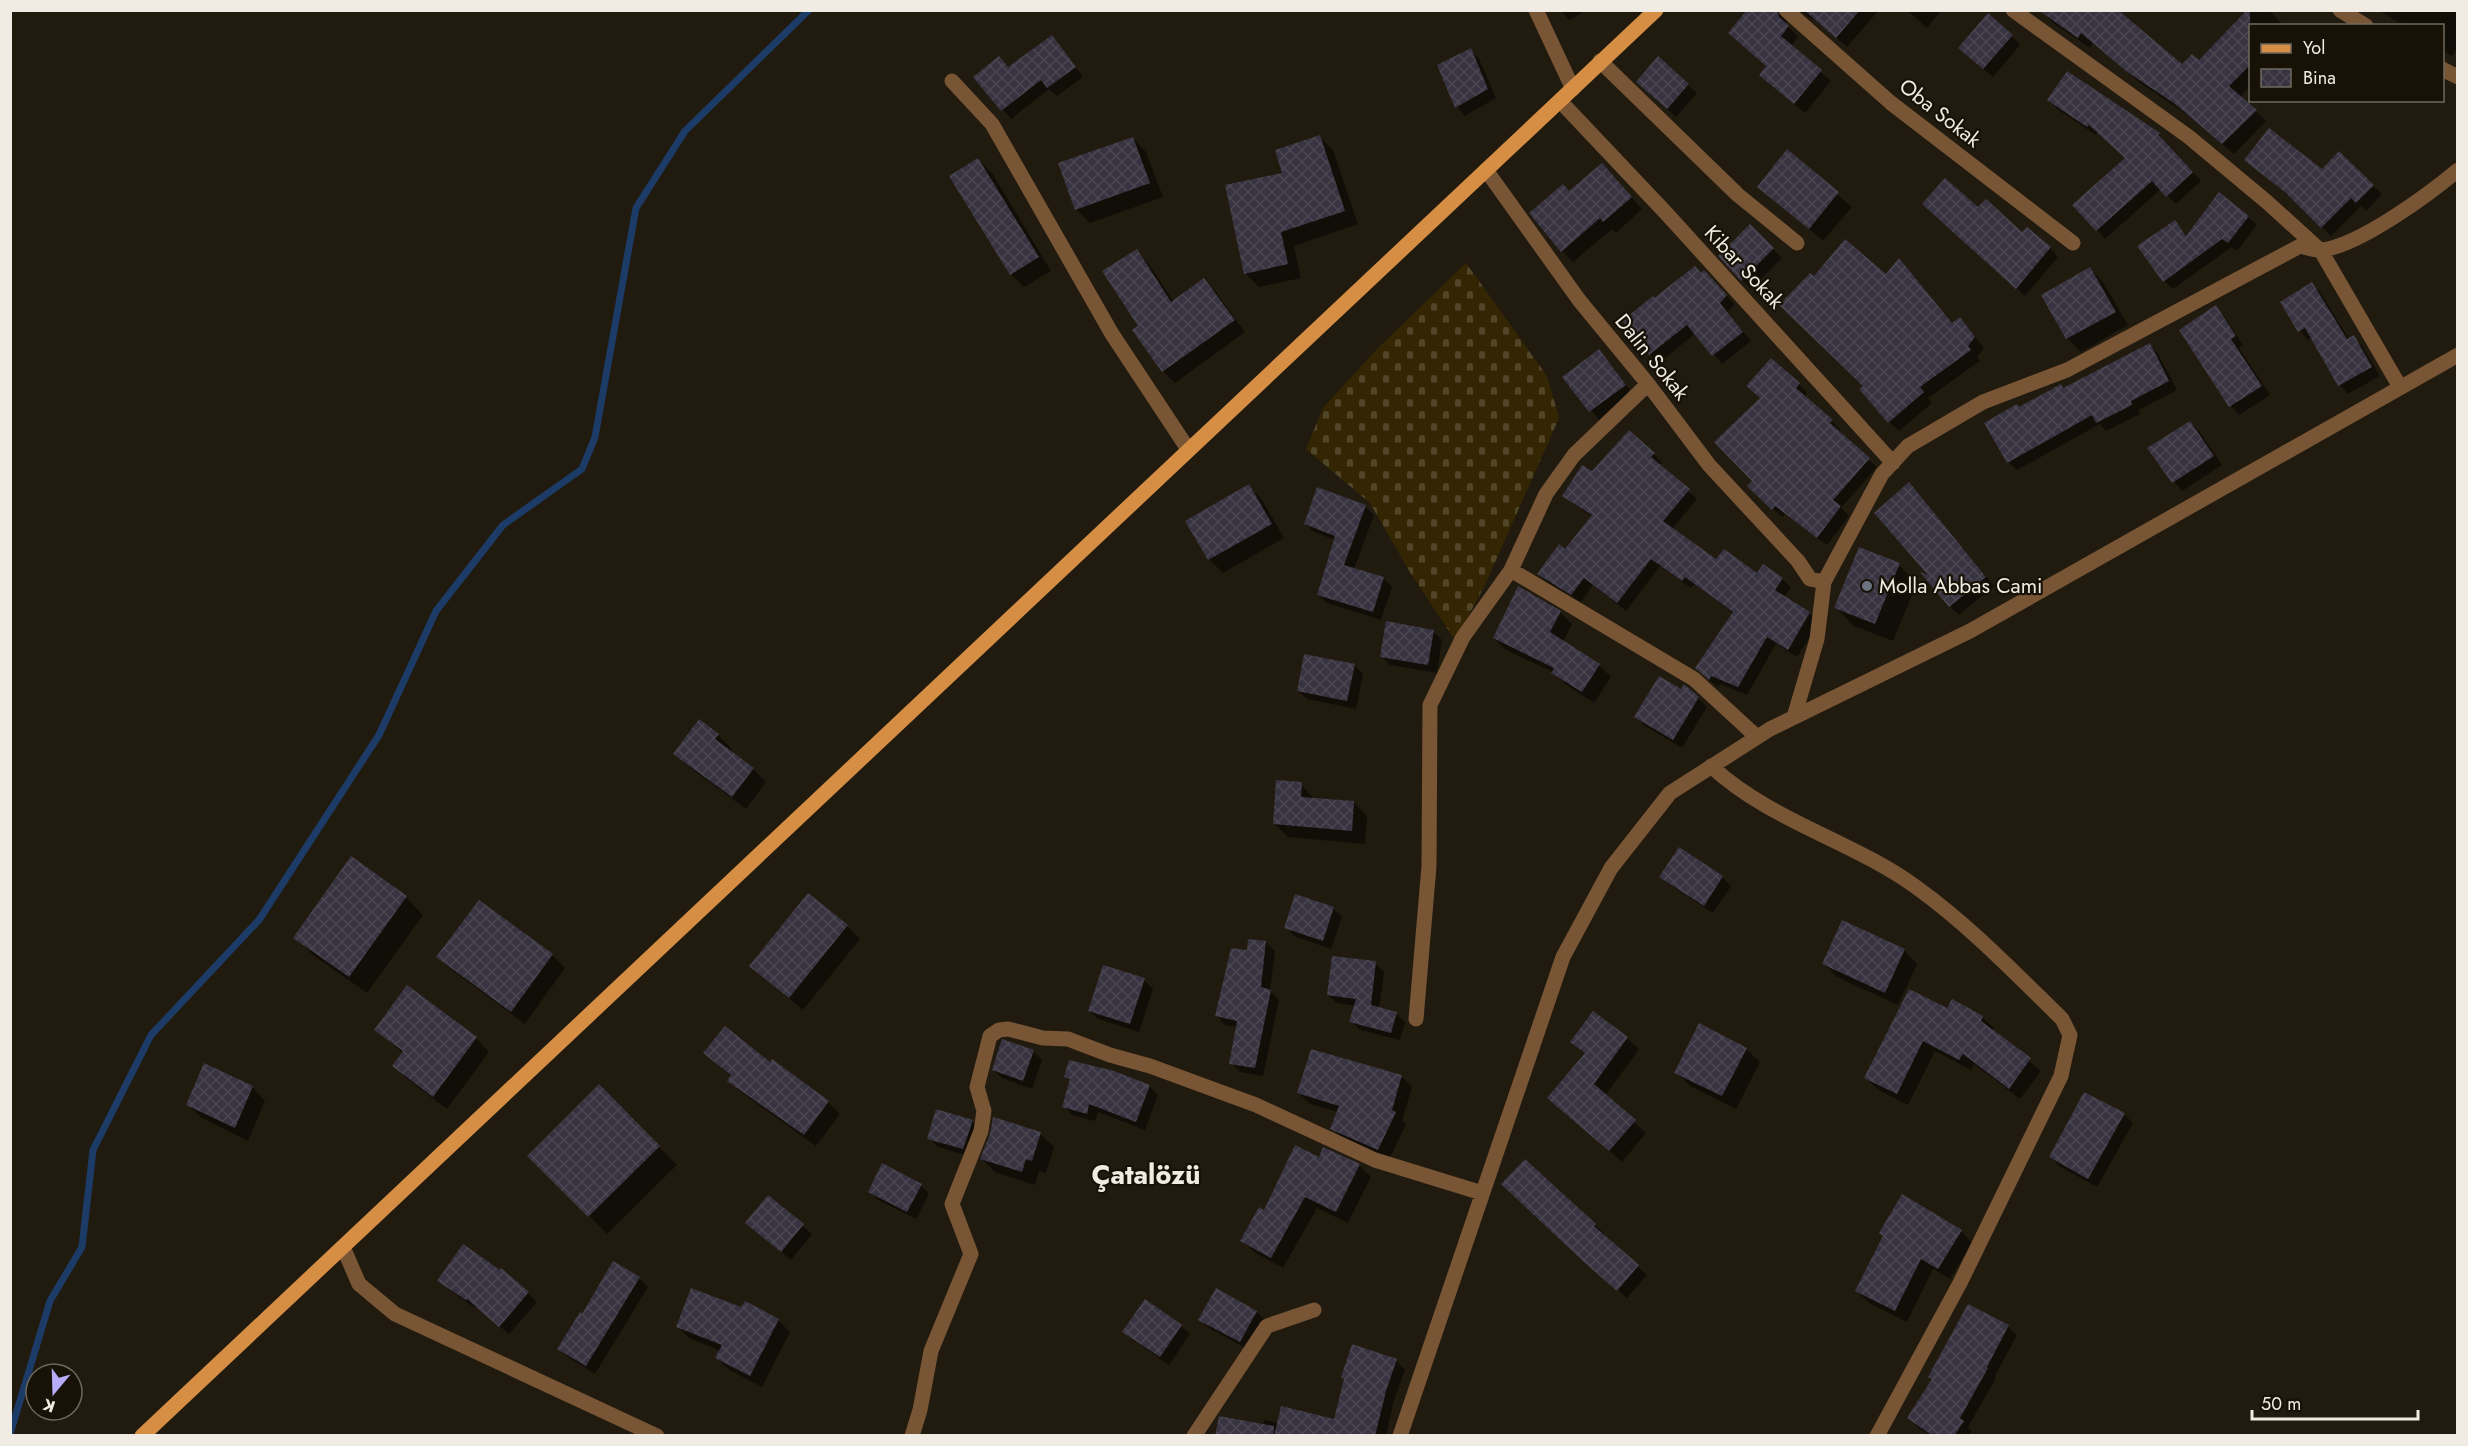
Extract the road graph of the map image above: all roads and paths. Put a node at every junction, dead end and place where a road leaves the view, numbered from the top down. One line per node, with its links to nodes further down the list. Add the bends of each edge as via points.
1 (1536, 10): 9 (street)
2 (1656, 10): 7 (main road)
3 (1786, 10): 14 (street, Oba Sokak, via 1891,103)
4 (2013, 10): 15 (street, via 2189,137)
5 (2340, 10): 6 (street)
6 (2363, 24)
7 (1600, 61): 9 (main road); 13 (street, via 1738,195)
8 (952, 81): 19 (street, via 992,124 1112,333)
9 (1573, 89): 10 (main road)
10 (1561, 102): 11 (main road); 20 (street, Kibar Sokak)
11 (1486, 170): 17 (street, Dalin Sokak, via 1579,300); 19 (main road)
12 (2457, 170): 15 (street, via 2415,203 2359,237)
13 (1797, 243)
14 (2073, 243)
15 (2321, 251): 18 (street); 20 (street, via 2300,246 2067,370 1983,402 1908,446)
16 (2457, 355): 18 (street)
17 (1648, 384): 21 (street, via 1574,455 1546,494); 22 (street, Dalin Sokak, via 1709,465 1810,579)
18 (2400, 387): 23 (street, via 1970,631)
19 (1188, 448): 28 (main road)
20 (1893, 463): 22 (street, via 1882,474)
21 (1511, 570): 24 (street, via 1694,679); 26 (street, via 1463,637 1430,705 1429,866)
22 (1824, 582): 23 (street, via 1817,639)
23 (1794, 717): 24 (street)
24 (1757, 737): 25 (street)
25 (1711, 766): 27 (street, via 1670,793 1611,868 1563,957); 35 (street, via 1725,780 1776,812 1915,886 1983,942 2062,1018 2070,1035 2061,1076 1960,1283)
26 (1416, 1018)
27 (1482, 1193): 32 (street, via 1375,1160 1256,1105 1150,1066 1068,1039 999,1030 990,1036 977,1087 984,1111 981,1131 952,1204 971,1254 932,1351); 34 (street)
28 (343, 1247): 30 (main road); 31 (street, via 359,1284 395,1314)
29 (1314, 1310): 33 (street, via 1267,1326)
30 (142, 1436)
31 (657, 1436)
32 (912, 1436)
33 (1194, 1436)
34 (1400, 1436)
35 (1877, 1436)

